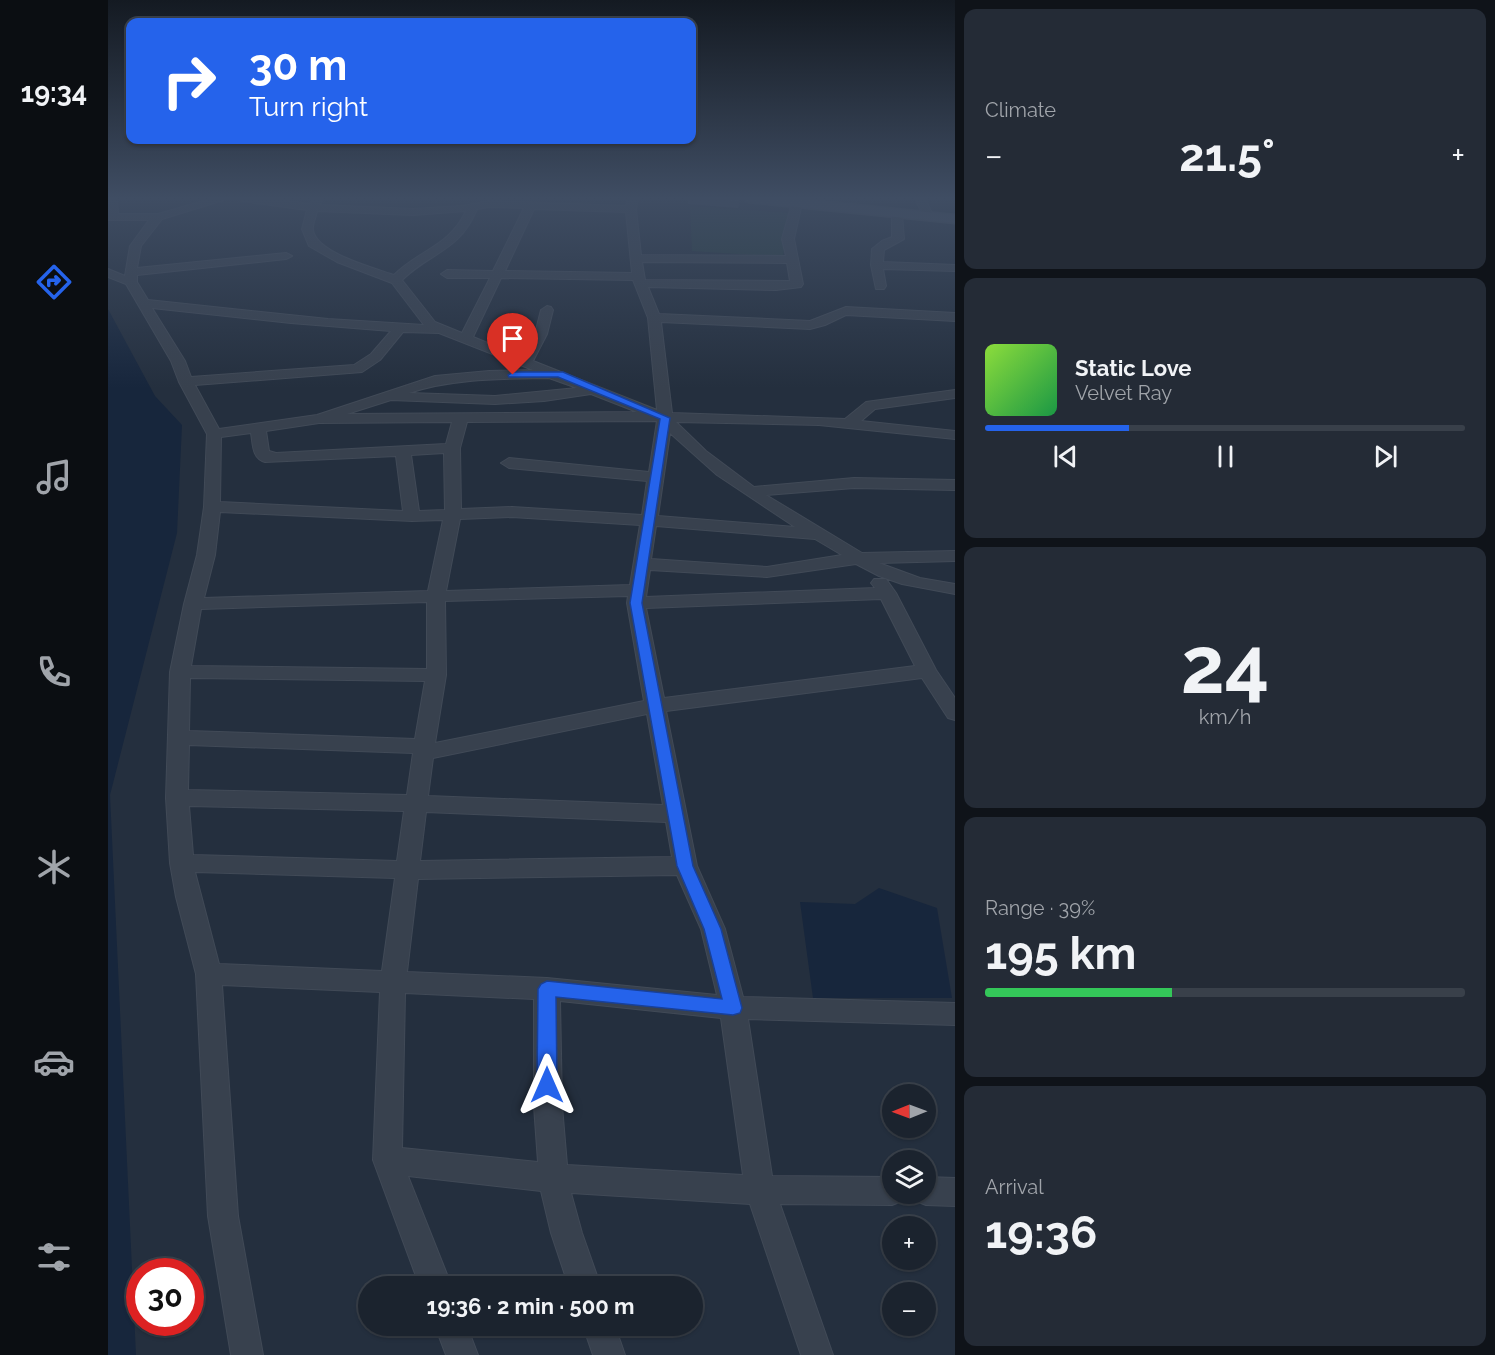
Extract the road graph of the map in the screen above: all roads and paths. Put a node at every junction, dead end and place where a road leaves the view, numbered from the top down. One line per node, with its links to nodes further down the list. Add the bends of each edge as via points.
1 (130, 261): 16 (street)
2 (266, 261): 16 (street)
3 (348, 261): 17 (street)
4 (415, 261): 17 (street)
5 (505, 261): 15 (street)
6 (637, 261): 13 (street)
7 (777, 261): 13 (street)
8 (792, 261): 13 (street, via 797,284 776,286)
9 (878, 261): 10 (street)
10 (877, 265): 11 (street); 18 (street)
11 (955, 268)
12 (108, 273): 16 (street)
13 (638, 273): 15 (street); 22 (street)
14 (447, 274): 15 (street)
15 (498, 276): 25 (street)
16 (131, 277): 19 (street)
17 (396, 280): 24 (street, via 431,325)
18 (880, 286)
19 (144, 303): 23 (street); 28 (street)
20 (547, 310): 26 (street, via 541,334)
21 (955, 317): 22 (street, via 846,311 837,312 821,324 810,325)
22 (654, 318): 33 (street)
23 (399, 329): 24 (street); 28 (street, via 384,349 357,369)
24 (439, 329): 25 (street)
25 (466, 339): 26 (street)
26 (526, 362): 27 (street)
27 (560, 374): 29 (street); 31 (street, via 457,377)
28 (186, 382): 37 (street)
29 (593, 389): 31 (street, via 529,400); 33 (street)
30 (955, 394): 35 (street, via 872,405)
31 (381, 397): 34 (street)
32 (460, 417): 33 (street); 34 (street); 39 (street)
33 (665, 418): 35 (street); 42 (street); 44 (street, via 681,439)
34 (319, 419): 36 (street)
35 (850, 423): 38 (street)
36 (258, 429): 37 (street); 40 (street, via 265,457)
37 (214, 434): 45 (street)
38 (955, 435)
39 (452, 448): 40 (street); 46 (street)
40 (403, 452): 47 (street)
41 (509, 463): 42 (street)
42 (656, 477): 48 (street)
43 (955, 485): 44 (street, via 875,480)
44 (753, 492): 49 (street)
45 (212, 507): 47 (street); 57 (street, via 206,555)
46 (453, 513): 47 (street); 48 (street, via 512,512); 55 (street)
47 (412, 516)
48 (650, 522): 49 (street); 52 (street)
49 (819, 534): 51 (street)
50 (955, 556): 51 (street)
51 (859, 558): 52 (street, via 767,572); 53 (street, via 891,575); 54 (street)
52 (643, 564): 56 (street)
53 (955, 589)
54 (887, 593): 56 (street); 58 (street)
55 (436, 596): 56 (street); 57 (street); 60 (street)
56 (636, 596): 61 (street)
57 (193, 604): 59 (street)
58 (927, 671): 61 (street); 62 (street)
59 (180, 672): 60 (street); 63 (street)
60 (436, 675): 64 (street)
61 (654, 706): 64 (street); 67 (street)
62 (955, 713)
63 (178, 738): 64 (street); 65 (street)
64 (424, 750): 66 (street)
65 (177, 798): 66 (street); 68 (street)
66 (418, 804): 67 (street); 70 (street)
67 (675, 814): 69 (street)
68 (182, 863): 70 (street); 71 (street)
69 (685, 866): 70 (street); 74 (street, via 712,929)
70 (407, 870): 72 (street)
71 (209, 974): 72 (street); 86 (street, via 222,1216)
72 (393, 982): 73 (street); 76 (street)
73 (547, 989): 74 (street); 77 (street, via 547,1085)
74 (733, 1008): 75 (street); 78 (street)
75 (955, 1014)
76 (387, 1160): 77 (street); 82 (street)
77 (554, 1178): 78 (street); 83 (street, via 567,1238)
78 (760, 1190): 79 (street); 89 (street)
79 (882, 1191)
80 (936, 1191): 81 (street)
81 (955, 1191)
82 (432, 1276)
83 (581, 1276)
84 (455, 1336): 87 (street)
85 (602, 1336): 88 (street)
86 (247, 1355)
87 (462, 1355)
88 (609, 1355)
89 (817, 1355)

